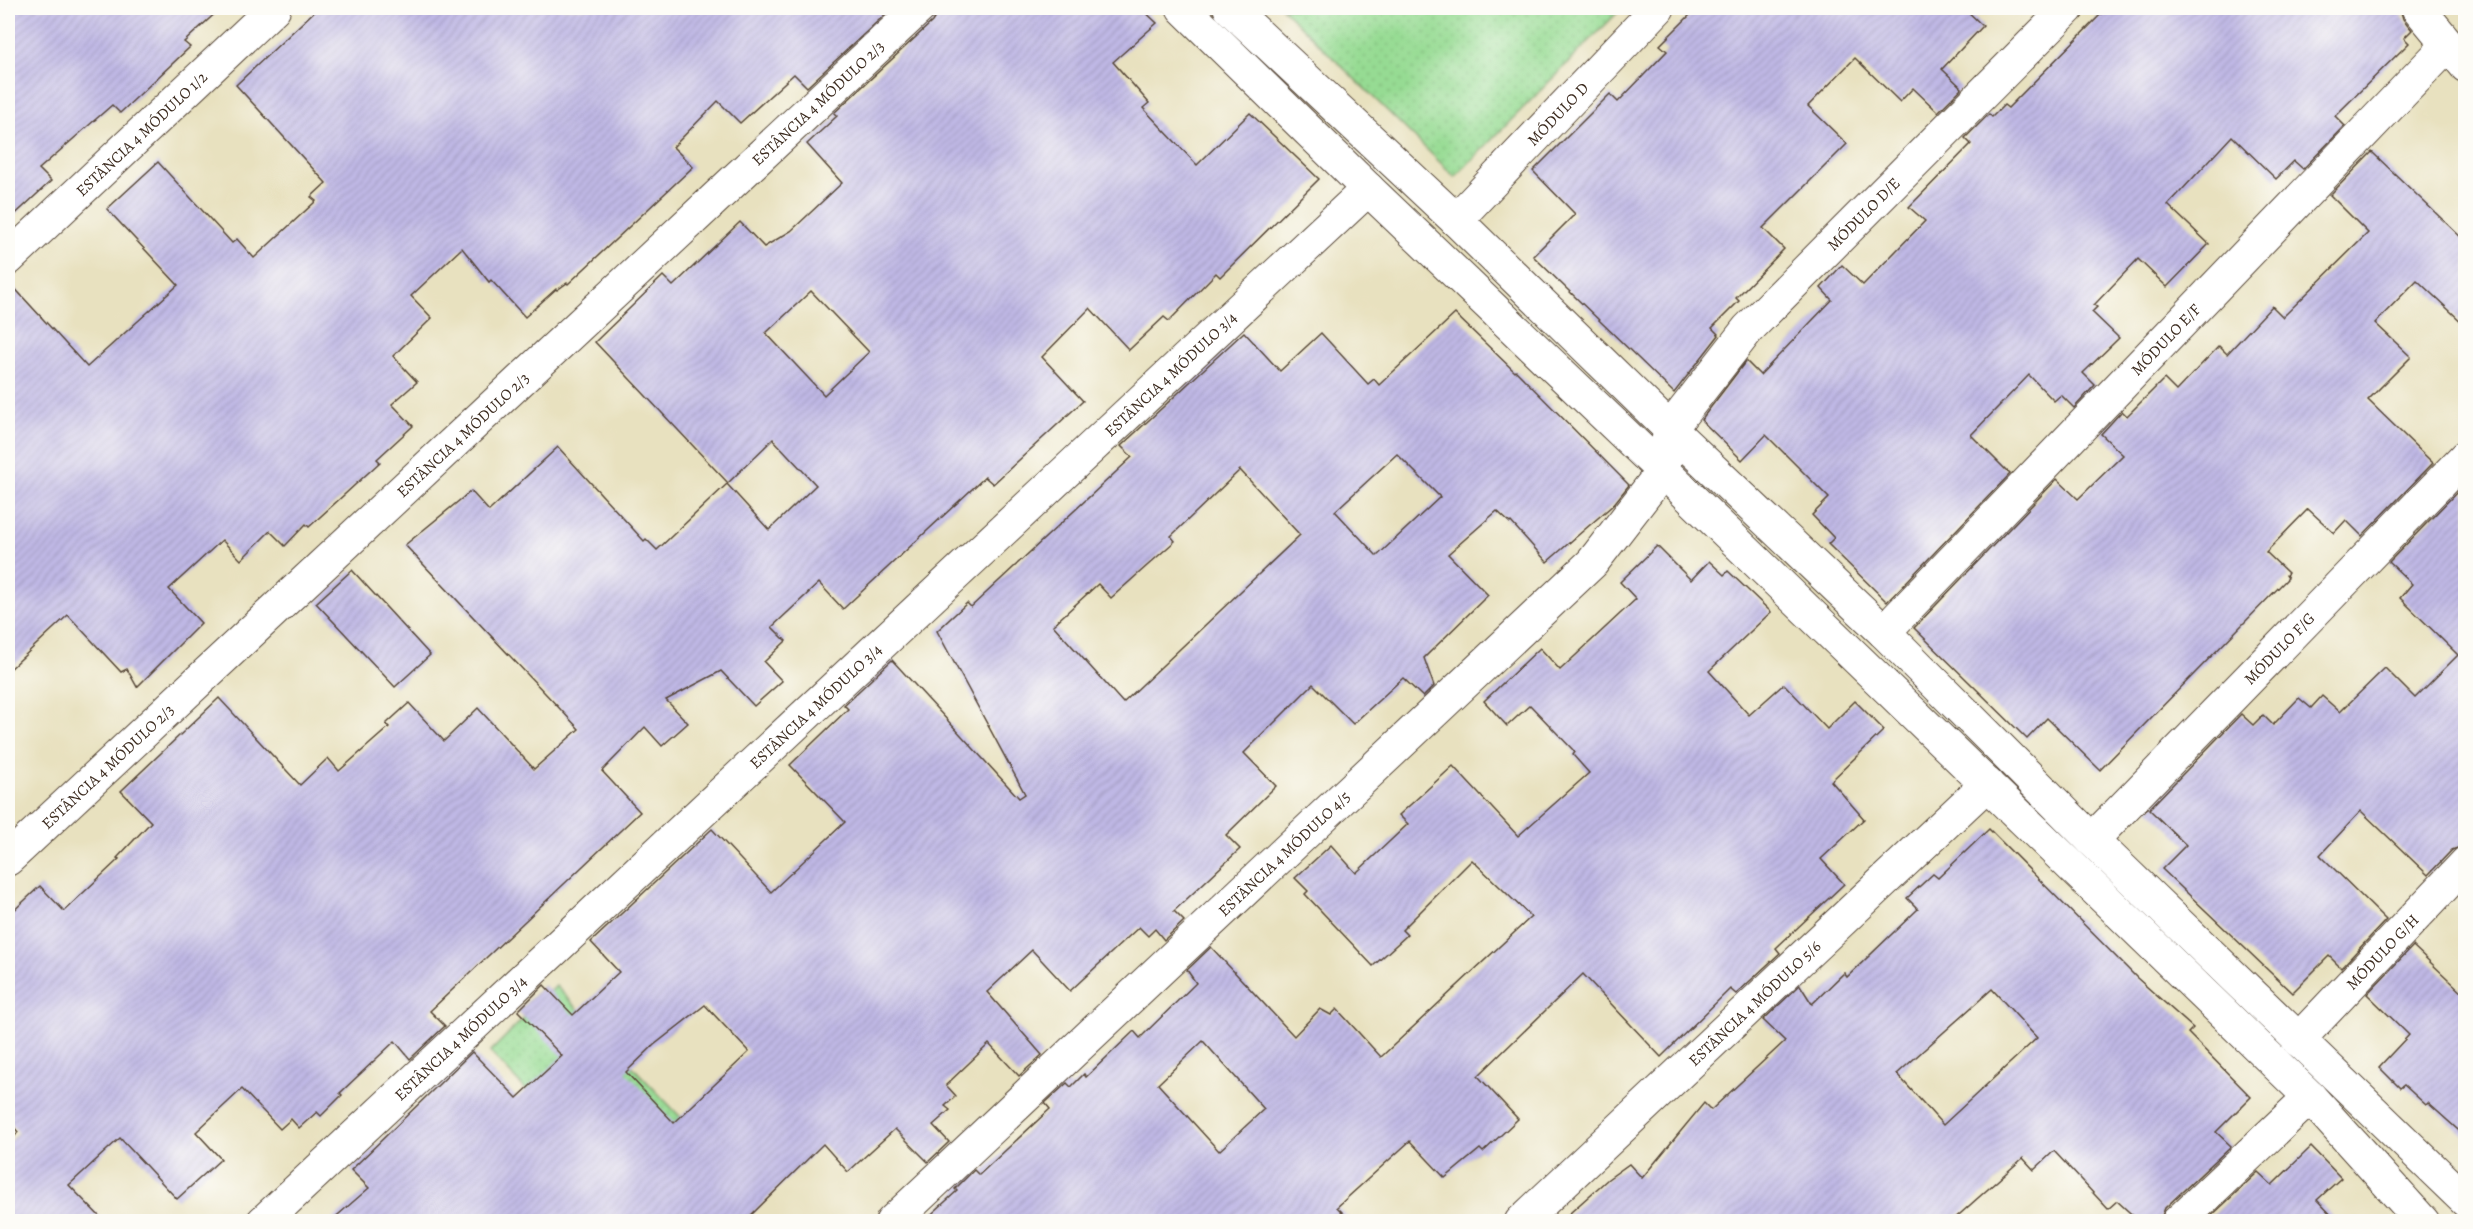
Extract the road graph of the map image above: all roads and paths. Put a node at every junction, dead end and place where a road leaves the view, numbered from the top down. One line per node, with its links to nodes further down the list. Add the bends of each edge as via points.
1 (274, 8): 11 (street, ESTÂNCIA 4 MÓDULO 1/2)
2 (919, 8): 18 (street, ESTÂNCIA 4 MÓDULO 2/3)
3 (1183, 8): 9 (street)
4 (1230, 8): 10 (street)
5 (1658, 8): 10 (street, MÓDULO D)
6 (2068, 8): 12 (street, MÓDULO D/E, via 1748,329)
7 (2418, 8): 8 (street)
8 (2457, 56): 15 (street, MÓDULO E/F)
9 (1368, 189): 10 (street, via 1385,190 1431,219); 14 (street); 25 (street, ESTÂNCIA 4 MÓDULO 3/4)
10 (1456, 220): 12 (street)
11 (8, 259)
12 (1670, 429): 14 (street); 15 (street)
13 (2466, 456): 17 (street, MÓDULO F/G)
14 (1664, 471): 16 (street); 26 (street, ESTÂNCIA 4 MÓDULO 4/5, via 1592,563)
15 (1884, 632): 17 (street)
16 (1987, 784): 21 (street); 27 (street, ESTÂNCIA 4 MÓDULO 5/6)
17 (2092, 840): 20 (street)
18 (8, 859)
19 (2466, 863): 22 (street, MÓDULO G/H)
20 (2141, 887): 21 (street); 22 (street)
21 (2119, 912): 23 (street)
22 (2298, 1041): 24 (street)
23 (2310, 1097): 28 (street); 29 (street)
24 (2466, 1201)
25 (263, 1221)
26 (892, 1221)
27 (1521, 1221)
28 (2178, 1221)
29 (2423, 1221)

